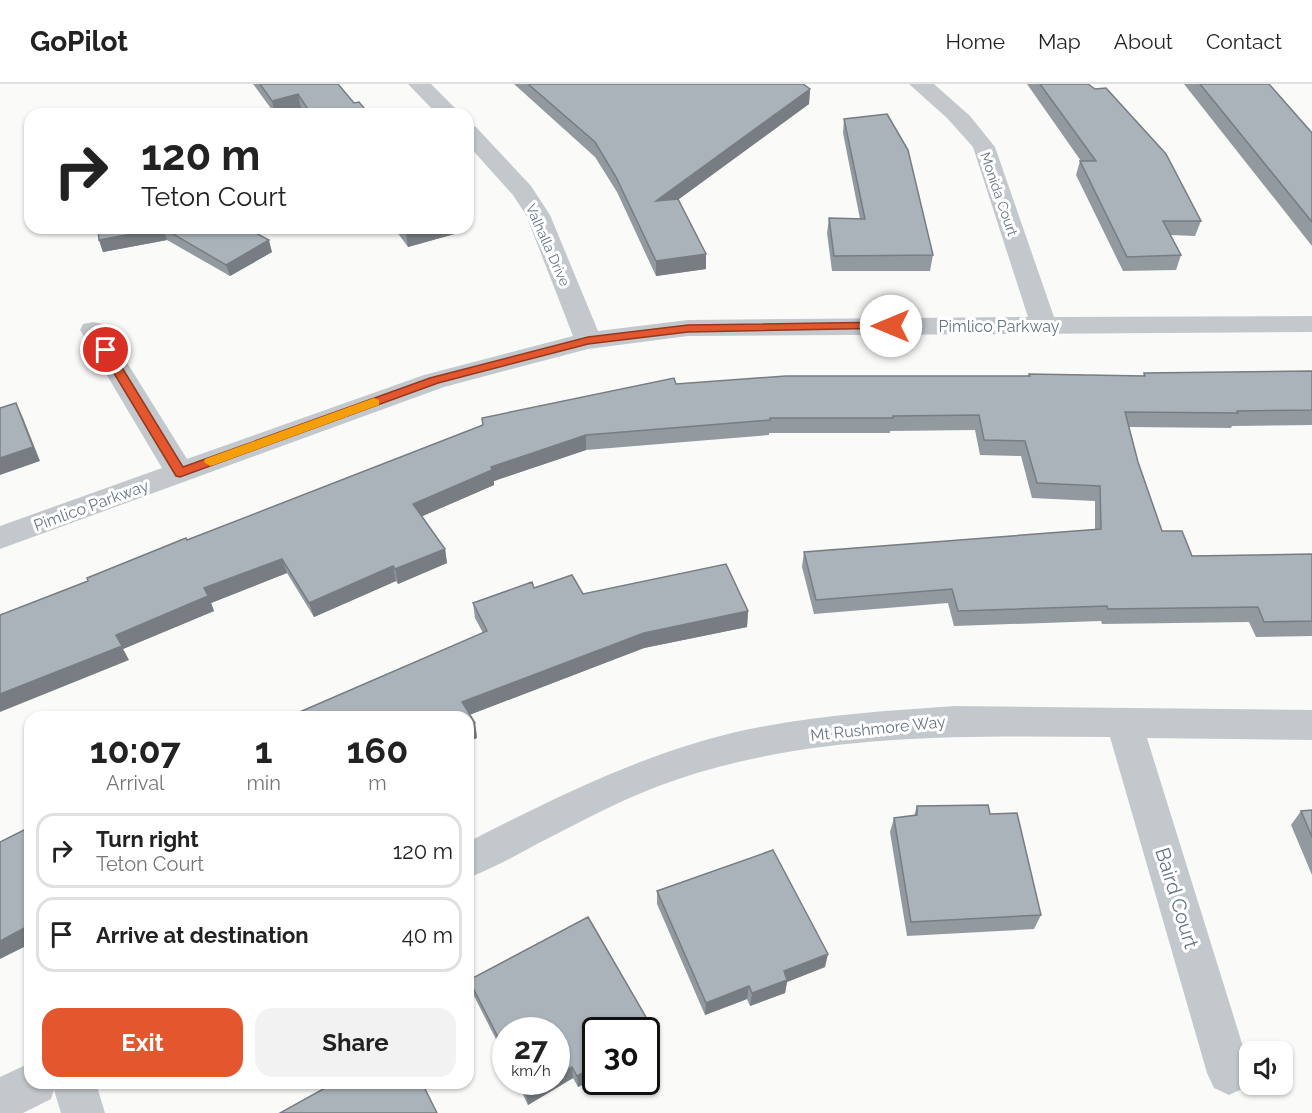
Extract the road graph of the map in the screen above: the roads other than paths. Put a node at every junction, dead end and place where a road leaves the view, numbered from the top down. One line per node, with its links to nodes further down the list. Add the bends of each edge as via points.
1 (419, 84): 3 (street)
2 (920, 84): 6 (street, Monida Court, via 949,106 984,147)
3 (444, 108)
4 (474, 138): 8 (street, Valhalla Drive, via 523,191 538,215)
5 (1312, 324): 6 (street, Pimlico Parkway)
6 (1044, 326): 8 (street, Pimlico Parkway, via 688,328)
7 (93, 330): 9 (street)
8 (588, 341): 9 (street, Pimlico Parkway, via 434,381)
9 (180, 473): 10 (street, Pimlico Parkway)
10 (0, 538)
11 (1124, 723): 12 (street, Mt Rushmore Way); 13 (street, Mt Rushmore Way, via 955,721 844,729 770,741 646,775 586,800); 14 (street, Baird Court)
12 (1312, 725)
13 (474, 858)
14 (1229, 1073)
15 (24, 1089): 17 (street)
16 (76, 1089): 18 (street)
17 (0, 1101)
18 (82, 1113)

